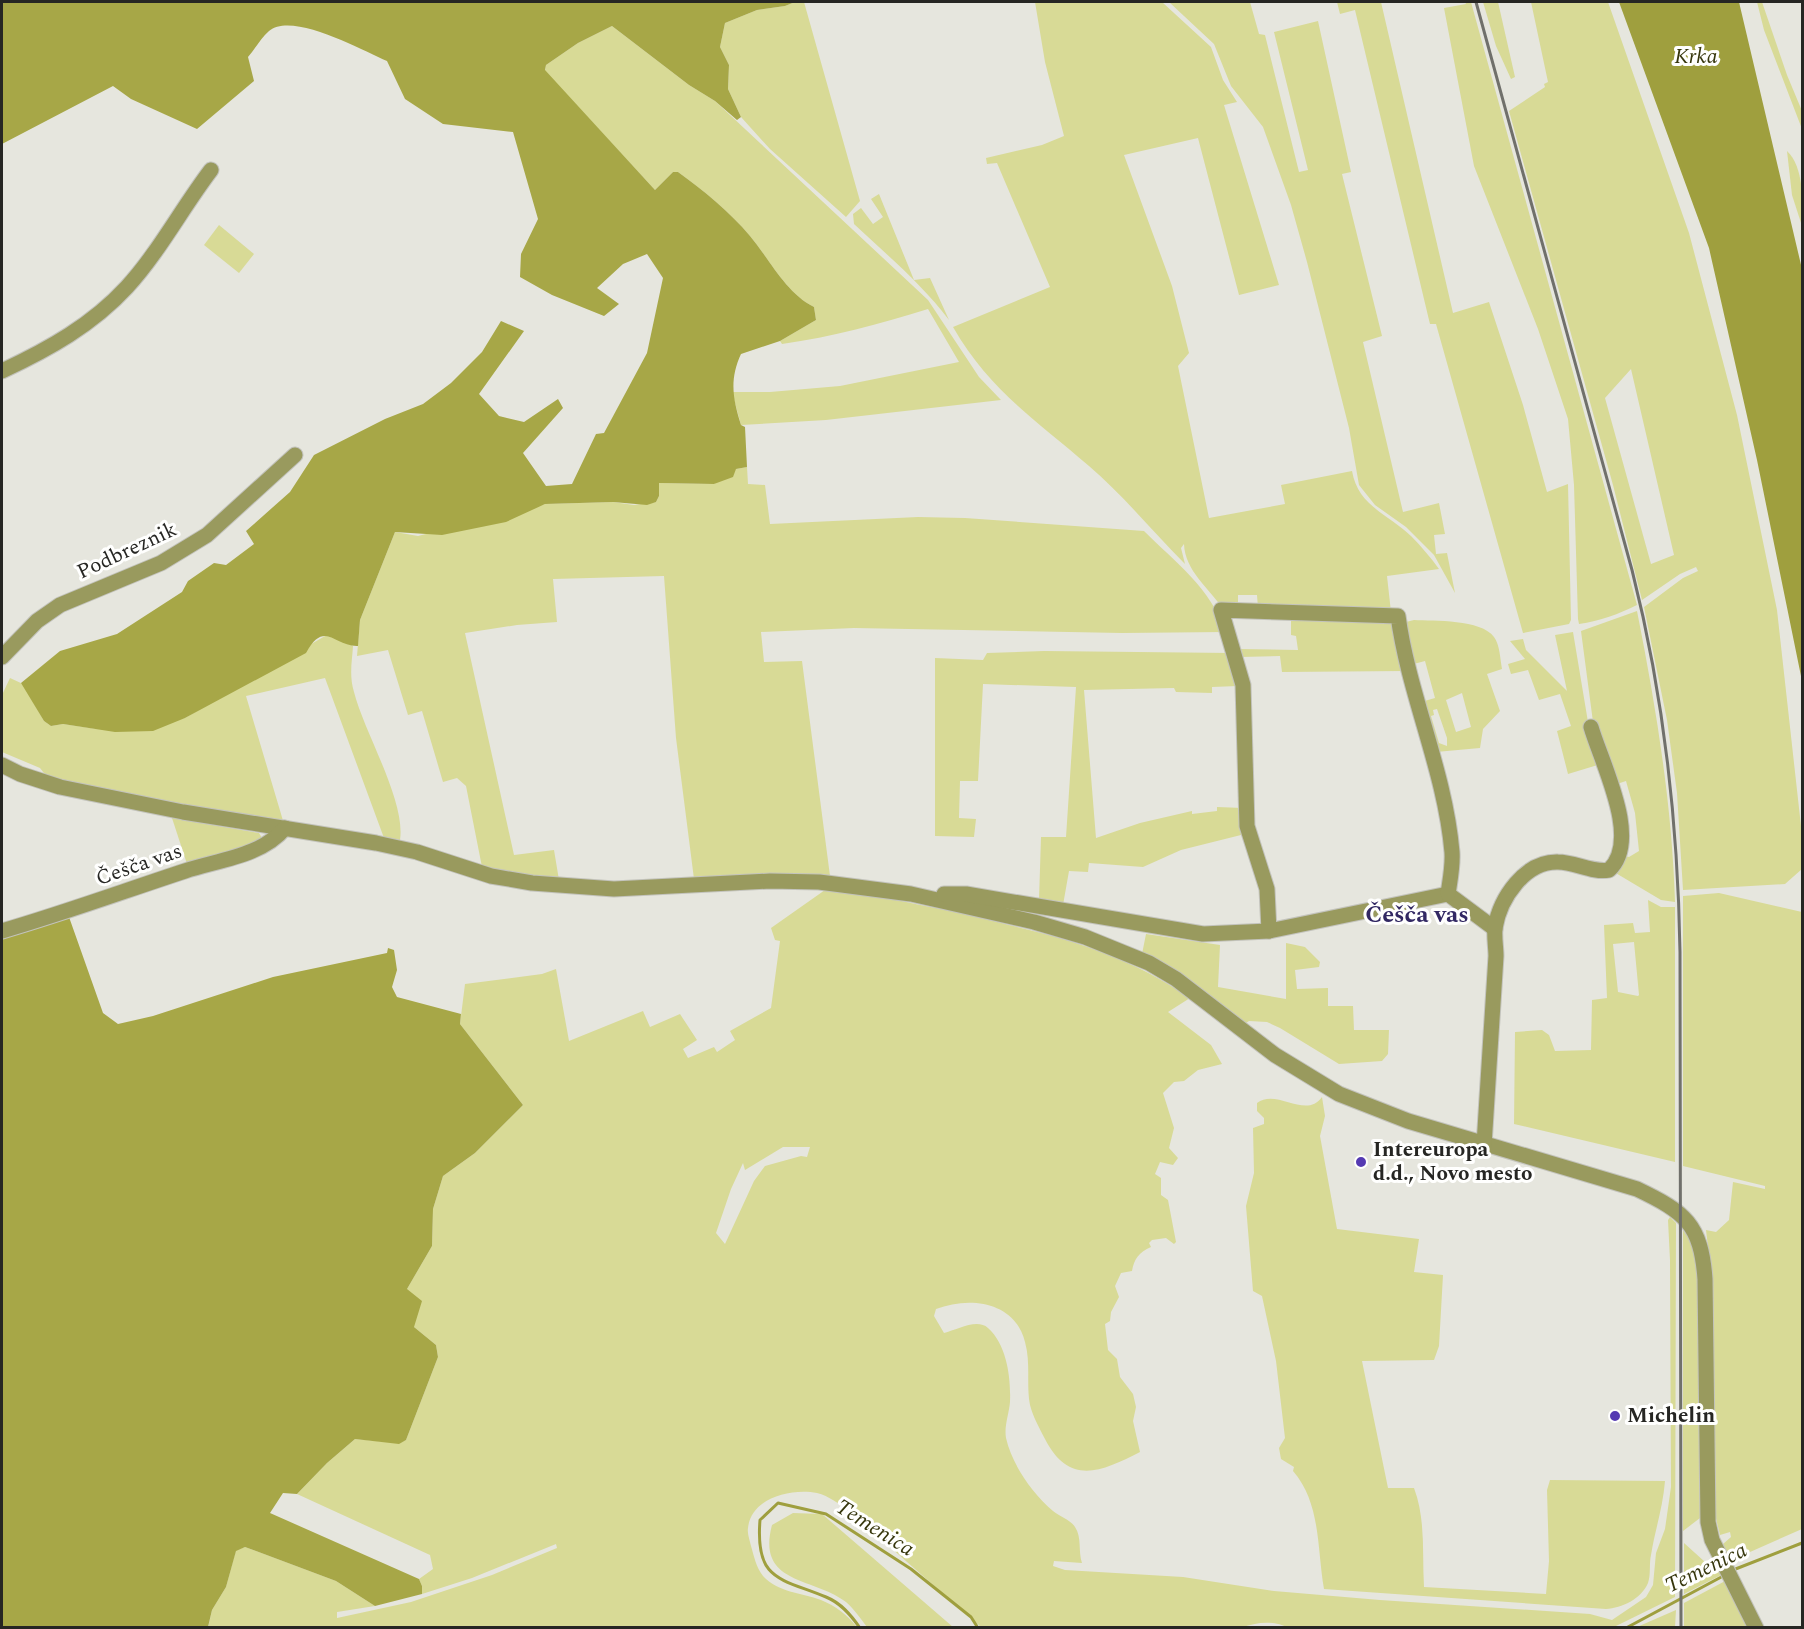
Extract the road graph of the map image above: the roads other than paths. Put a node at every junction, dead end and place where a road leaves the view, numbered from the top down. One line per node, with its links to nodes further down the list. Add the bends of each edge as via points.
1 (211, 170): 2 (street, via 152,255 90,322)
2 (2, 371)
3 (295, 455): 4 (street, Podbreznik, via 207,535 161,563 60,605 37,621)
4 (2, 657)
5 (1591, 727): 10 (street, via 1620,817 1621,842 1616,864 1602,871 1555,861 1527,871 1507,897)
6 (2, 765): 7 (street, via 60,787)
7 (285, 828): 8 (street, via 417,852 491,876 563,886 614,889 819,882); 11 (street, Češča vas, via 275,840 245,853)
8 (911, 894): 12 (street, via 966,894 1203,934); 13 (street, via 1034,922 1126,952 1176,980 1312,1079 1367,1106)
9 (1449, 894): 10 (street); 12 (street); 12 (street, via 1452,854 1448,832 1434,758 1404,653 1398,616 1221,610 1243,685 1247,826 1267,889)
10 (1495, 929): 13 (street)
11 (2, 931)
12 (1269, 931)
13 (1484, 1145): 14 (street, via 1637,1190 1673,1208 1695,1231 1705,1279 1708,1522 1712,1540)
14 (1756, 1628)

